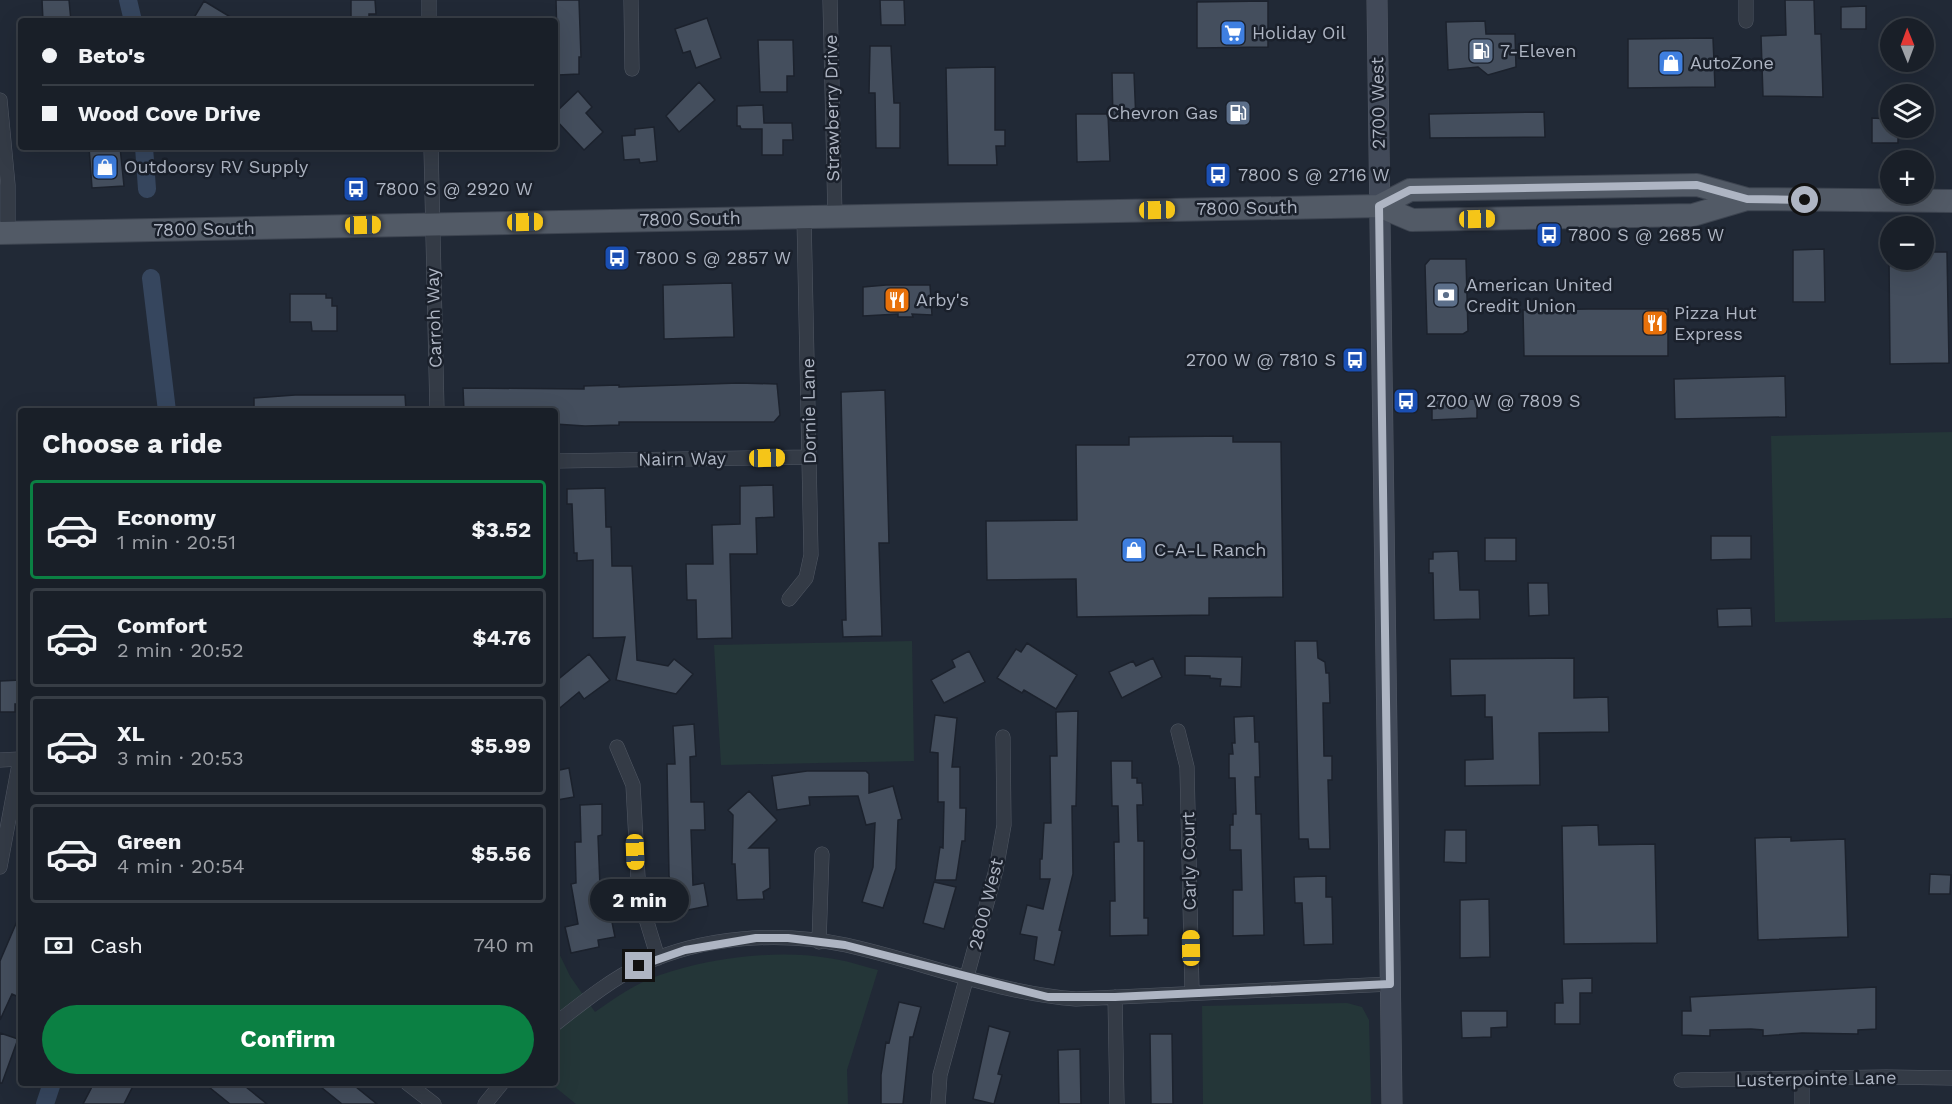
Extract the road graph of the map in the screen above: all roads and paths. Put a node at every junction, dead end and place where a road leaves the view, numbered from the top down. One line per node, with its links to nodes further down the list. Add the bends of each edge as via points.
1 (429, 0): 6 (street)
2 (631, 0): 8 (street)
3 (830, 0): 14 (street, Strawberry Drive)
4 (1377, 0): 13 (main road, 2700 West)
5 (1746, 0): 7 (street)
6 (429, 18)
7 (1746, 21)
8 (632, 69)
9 (0, 100): 17 (street, via 8,185)
10 (431, 150): 16 (street, Carroh Way)
11 (1747, 199): 12 (main road, 7800 South); 13 (main road, 7800 South, via 1682,216 1412,220); 13 (main road, 7800 South, via 1697,185 1498,188 1410,190)
12 (1952, 201)
13 (1379, 206): 14 (main road, 7800 South); 33 (main road, 2700 West)
14 (835, 216): 15 (main road, 7800 South)
15 (804, 217): 16 (main road, 7800 South); 19 (street, Dornie Lane)
16 (432, 224): 17 (main road, 7800 South); 18 (street, Carroh Way)
17 (4, 232)
18 (437, 408)
19 (810, 457): 20 (street, Nairn Way); 21 (street, Dornie Lane, via 811,555 806,579)
20 (558, 461)
21 (789, 599)
22 (1178, 731): 34 (street, Carly Court, via 1187,767)
23 (1003, 736): 32 (street, 2800 West, via 1004,825)
24 (617, 747): 31 (street, via 633,785 639,896)
25 (18, 759): 26 (street)
26 (0, 760)
27 (18, 770): 29 (street)
28 (822, 854): 30 (street)
29 (0, 867)
30 (819, 942): 31 (street, via 756,938); 32 (street, via 845,945)
31 (658, 958): 36 (street, via 589,997)
32 (967, 978): 35 (street, via 1048,997); 44 (street, 2800 West, via 940,1075)
33 (1390, 984): 34 (street); 46 (main road, 2700 West)
34 (1192, 992): 35 (street)
35 (1115, 997): 45 (street)
36 (558, 1022)
37 (1802, 1078): 38 (street, Lusterpointe Lane); 39 (street, Lusterpointe Lane); 47 (street)
38 (1952, 1078)
39 (1681, 1080)
40 (411, 1086): 42 (street)
41 (500, 1086): 43 (street)
42 (434, 1104)
43 (485, 1104)
44 (938, 1104)
45 (1117, 1104)
46 (1392, 1104)
47 (1802, 1104)

